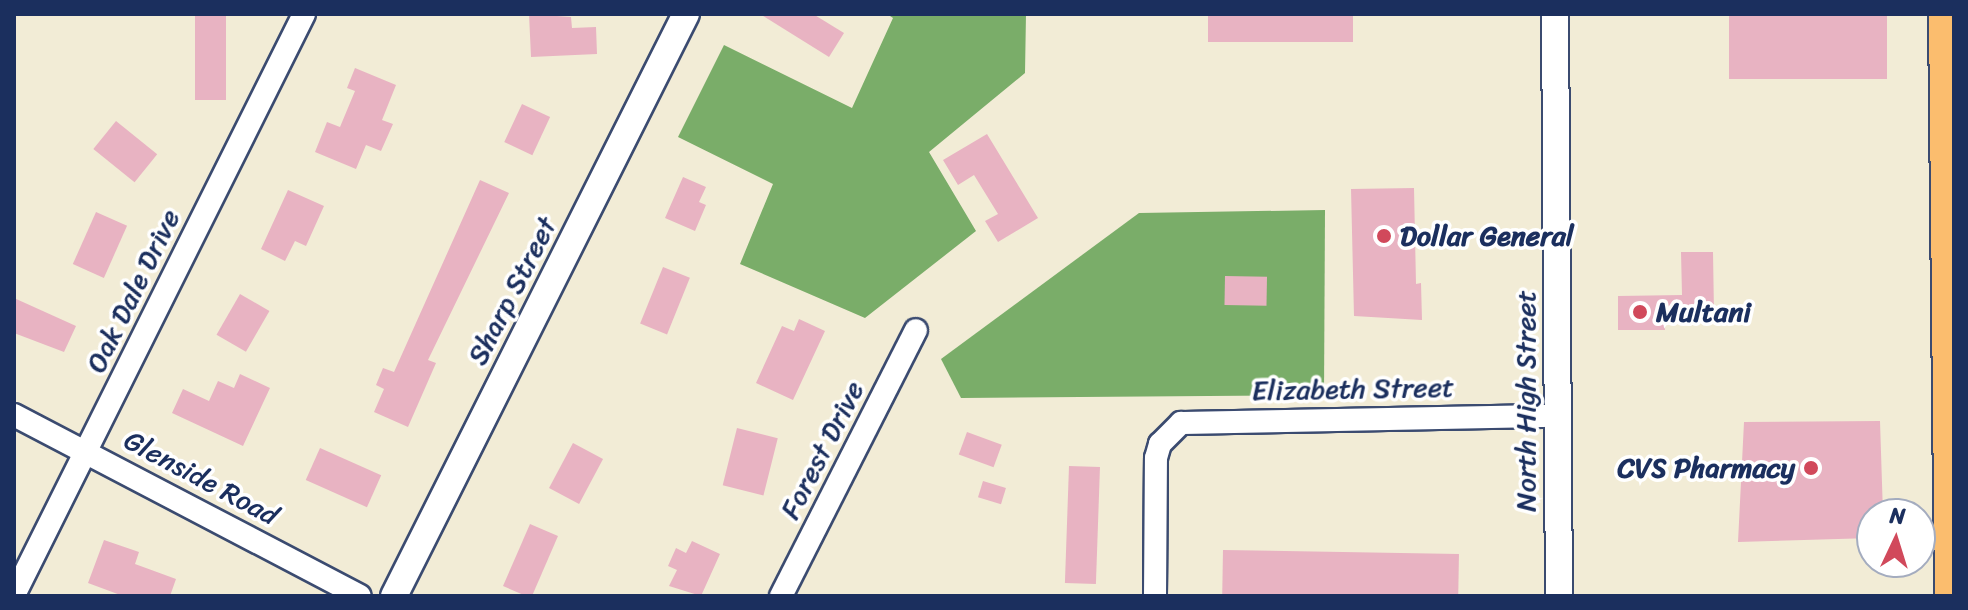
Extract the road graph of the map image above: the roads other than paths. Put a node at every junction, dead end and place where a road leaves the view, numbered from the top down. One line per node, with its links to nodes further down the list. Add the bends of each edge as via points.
1 (304, 14): 8 (street, Oak Dale Drive)
2 (686, 14): 11 (street, Sharp Street)
3 (1555, 14): 7 (street, North High Street)
4 (1946, 14): 15 (main road)
5 (916, 330): 12 (street, Forest Drive)
6 (14, 415): 8 (street, Glenside Road)
7 (1557, 416): 13 (street, Elizabeth Street, via 1187,421 1160,444); 14 (street, North High Street)
8 (86, 452): 9 (street, Oak Dale Drive); 10 (street, Glenside Road)
9 (14, 595)
10 (360, 596)
11 (394, 596)
12 (781, 596)
13 (1155, 596)
14 (1559, 596)
15 (1952, 596)

